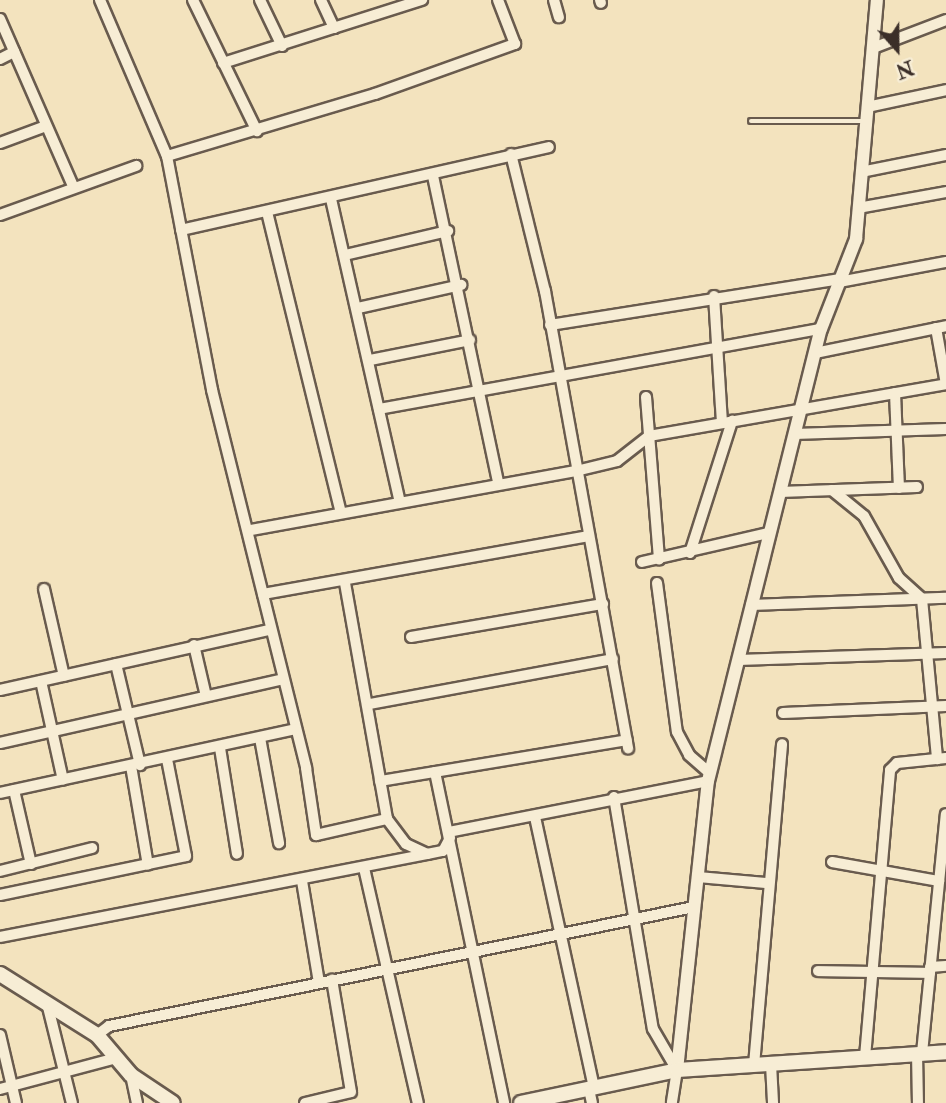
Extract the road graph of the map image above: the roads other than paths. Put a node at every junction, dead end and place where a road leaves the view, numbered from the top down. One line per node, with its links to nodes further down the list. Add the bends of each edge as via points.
1 (100, 0): 28 (street)
2 (193, 0): 17 (street)
3 (260, 0): 13 (street)
4 (321, 0): 12 (street)
5 (422, 0): 12 (street)
6 (498, 0): 23 (street, via 515,44)
7 (554, 0): 9 (street)
8 (877, 0): 14 (street)
9 (559, 16)
10 (0, 19): 15 (street)
11 (946, 20): 14 (street)
12 (334, 28): 13 (street)
13 (282, 46): 17 (street)
14 (873, 48): 19 (street)
15 (14, 52): 16 (street); 22 (street)
16 (0, 59)
17 (223, 63): 23 (street)
18 (946, 90): 19 (street)
19 (867, 107): 21 (street)
20 (751, 121): 21 (lane)
21 (866, 121): 30 (street)
22 (46, 126): 24 (street); 32 (street)
23 (257, 131): 28 (street)
24 (0, 143)
25 (549, 147): 26 (street)
26 (511, 154): 31 (street); 46 (street)
27 (946, 155): 30 (street)
28 (167, 156): 38 (street)
29 (136, 166): 32 (street)
30 (862, 172): 35 (street)
31 (433, 176): 34 (street); 39 (street)
32 (74, 188): 37 (street)
33 (946, 192): 35 (street)
34 (331, 199): 36 (street); 40 (street)
35 (858, 208): 42 (street, via 856,239)
36 (267, 212): 38 (street); 72 (street)
37 (0, 215)
38 (181, 230): 73 (street, via 212,390)
39 (448, 231): 40 (street); 43 (street)
40 (345, 255): 45 (street)
41 (946, 262): 42 (street)
42 (839, 280): 44 (street); 48 (street)
43 (461, 285): 45 (street); 49 (street)
44 (714, 296): 46 (street); 50 (street)
45 (358, 308): 52 (street)
46 (550, 325): 53 (street)
47 (941, 327): 51 (street); 54 (street)
48 (821, 329): 50 (street); 51 (street)
49 (470, 340): 52 (street); 55 (street)
50 (716, 349): 53 (street); 60 (street)
51 (815, 353): 59 (street)
52 (370, 360): 58 (street)
53 (559, 378): 55 (street); 65 (street)
54 (946, 384): 56 (street)
55 (480, 392): 58 (street); 66 (street)
56 (895, 393): 59 (street); 62 (street)
57 (646, 397): 64 (street)
58 (379, 409): 71 (street)
59 (800, 411): 60 (street); 63 (street)
60 (727, 422): 64 (street); 76 (street)
61 (946, 429): 62 (street)
62 (898, 430): 63 (street); 68 (street)
63 (794, 435): 70 (street)
64 (649, 436): 65 (street, via 617,461); 77 (street)
65 (576, 471): 66 (street); 75 (street)
66 (498, 483): 71 (street)
67 (917, 487): 68 (street)
68 (899, 488): 69 (street)
69 (832, 490): 70 (street); 84 (street, via 864,516 899,578)
70 (780, 492): 74 (street)
71 (400, 502): 72 (street)
72 (341, 513): 73 (street)
73 (251, 530): 82 (street)
74 (769, 533): 76 (street); 86 (street)
75 (589, 536): 79 (street); 85 (street)
76 (690, 553): 77 (street)
77 (659, 559): 78 (street)
78 (642, 562)
79 (345, 583): 82 (street); 100 (street)
80 (657, 583): 115 (street, via 677,732 689,755)
81 (44, 589): 95 (street)
82 (263, 594): 87 (street)
83 (946, 598): 84 (street)
84 (922, 599): 86 (street); 91 (street)
85 (603, 604): 88 (street); 92 (street)
86 (751, 605): 93 (street)
87 (269, 630): 89 (street); 96 (street)
88 (411, 637)
89 (194, 645): 94 (street); 99 (street)
90 (946, 653): 91 (street)
91 (926, 654): 93 (street); 102 (street)
92 (613, 659): 100 (street); 114 (street, via 628,744)
93 (738, 660): 115 (street)
94 (116, 664): 95 (street); 103 (street)
95 (64, 676): 97 (street)
96 (280, 680): 99 (street); 105 (street)
97 (41, 681): 98 (street); 106 (street)
98 (0, 690)
99 (206, 696): 103 (street)
100 (370, 704): 117 (street)
101 (946, 706): 102 (street)
102 (931, 707): 104 (street); 112 (street)
103 (128, 713): 106 (street); 113 (street)
104 (783, 713)
105 (295, 729): 107 (street); 123 (street, via 316,835)
106 (52, 731): 108 (street); 116 (street)
107 (260, 738): 110 (street); 125 (street)
108 (0, 743)
109 (782, 744): 138 (street)
110 (220, 748): 111 (street); 127 (street)
111 (167, 759): 113 (street); 131 (street, via 186,856)
112 (941, 759): 133 (street, via 890,769)
113 (135, 766): 116 (street); 131 (street)
114 (435, 772): 117 (street); 124 (street)
115 (709, 777): 120 (street); 135 (street)
116 (63, 780): 118 (street)
117 (380, 781): 123 (street)
118 (14, 790): 119 (street); 130 (street)
119 (0, 793)
120 (614, 797): 122 (street); 141 (street)
121 (946, 814): 137 (street)
122 (535, 817): 124 (street); 142 (street)
123 (387, 819): 128 (street, via 406,844)
124 (449, 835): 128 (street, via 443,851); 144 (street)
125 (279, 843)
126 (92, 848): 130 (street)
127 (237, 854)
128 (427, 854): 132 (street)
129 (832, 862): 133 (street)
130 (31, 864): 134 (street)
131 (148, 865): 139 (street)
132 (364, 868): 136 (street); 146 (street)
133 (881, 870): 137 (street); 150 (street)
134 (0, 871)
135 (698, 877): 138 (street); 140 (street)
136 (302, 881): 143 (street); 152 (street)
137 (939, 881): 147 (street)
138 (765, 883): 161 (street)
139 (0, 895)
140 (694, 907): 141 (street); 162 (street)
141 (636, 918): 142 (street); 162 (street, via 653,1029)
142 (559, 933): 144 (street); 167 (street)
143 (0, 937)
144 (472, 951): 146 (street); 174 (street)
145 (946, 966): 147 (street)
146 (387, 969): 151 (street); 173 (street)
147 (930, 970): 150 (street); 157 (street)
148 (818, 971): 150 (street)
149 (0, 974): 153 (main road)
150 (872, 976): 158 (street)
151 (332, 980): 152 (street); 172 (street, via 351,1092)
152 (319, 983): 155 (street, via 109,1026)
153 (47, 1003): 155 (main road); 163 (street)
154 (0, 1035): 165 (street)
155 (97, 1035): 159 (main road)
156 (946, 1052): 157 (main road)
157 (919, 1053): 158 (main road); 178 (street)
158 (865, 1057): 160 (main road)
159 (113, 1059): 163 (street); 164 (main road)
160 (771, 1064): 161 (main road); 177 (street)
161 (754, 1065): 162 (main road)
162 (677, 1070): 167 (main road); 176 (street)
163 (64, 1072): 165 (street); 169 (street)
164 (131, 1075): 170 (street); 171 (main road)
165 (12, 1086): 166 (street); 168 (street)
166 (0, 1089)
167 (591, 1093): 175 (main road)
168 (16, 1103)
169 (72, 1103)
170 (137, 1103)
171 (173, 1103)
172 (305, 1103)
173 (418, 1103)
174 (504, 1103)
175 (522, 1103)
176 (672, 1103)
177 (773, 1103)
178 (918, 1103)

